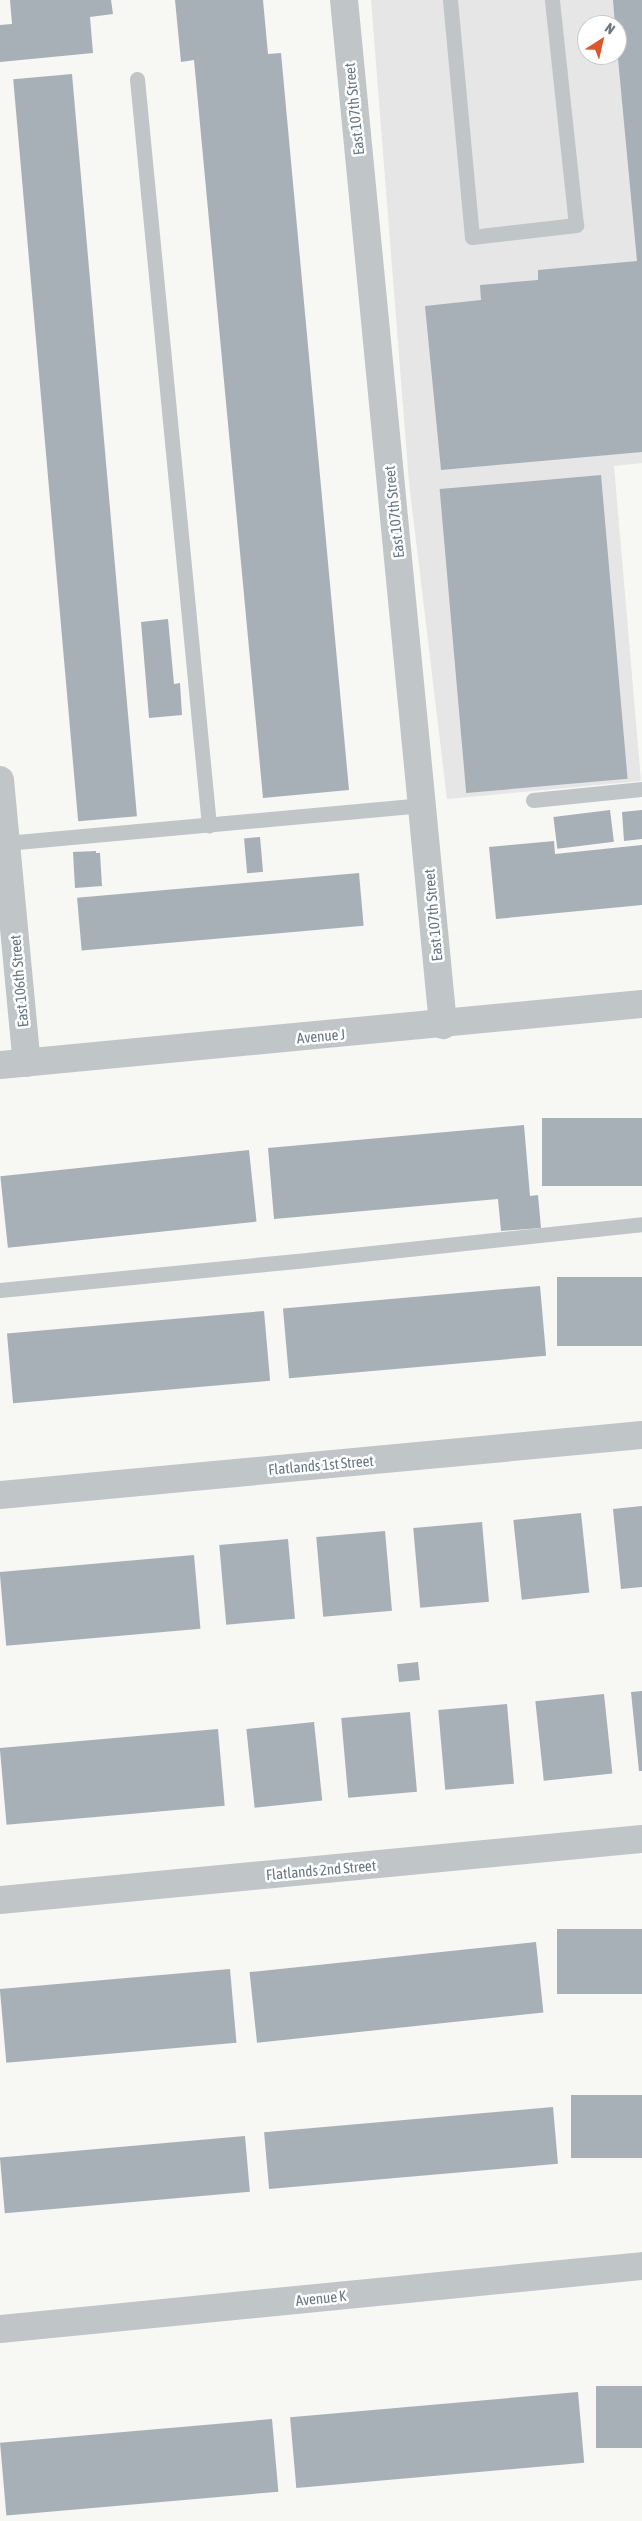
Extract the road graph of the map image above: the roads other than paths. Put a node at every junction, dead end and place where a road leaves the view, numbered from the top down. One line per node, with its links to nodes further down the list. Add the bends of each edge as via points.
1 (344, 0): 8 (street, East 107th Street)
2 (450, 0): 3 (lane, via 472,237 576,226)
3 (552, 0)
4 (137, 79): 9 (lane)
5 (0, 780): 10 (street, East 106th Street)
6 (642, 789): 7 (lane)
7 (533, 800)
8 (422, 805): 9 (lane); 12 (street, East 107th Street)
9 (209, 826): 10 (lane)
10 (6, 844): 13 (street, East 106th Street)
11 (642, 1004): 12 (street, Avenue J)
12 (443, 1025): 13 (street, Avenue J)
13 (27, 1063): 14 (street, Avenue J)
14 (0, 1066)
15 (642, 1224): 16 (lane, via 297,1262)
16 (0, 1290)
17 (642, 1435): 18 (street, Flatlands 1st Street)
18 (0, 1495)
19 (642, 1839): 20 (street, Flatlands 2nd Street)
20 (0, 1900)
21 (642, 2266): 22 (street, Avenue K)
22 (0, 2329)

